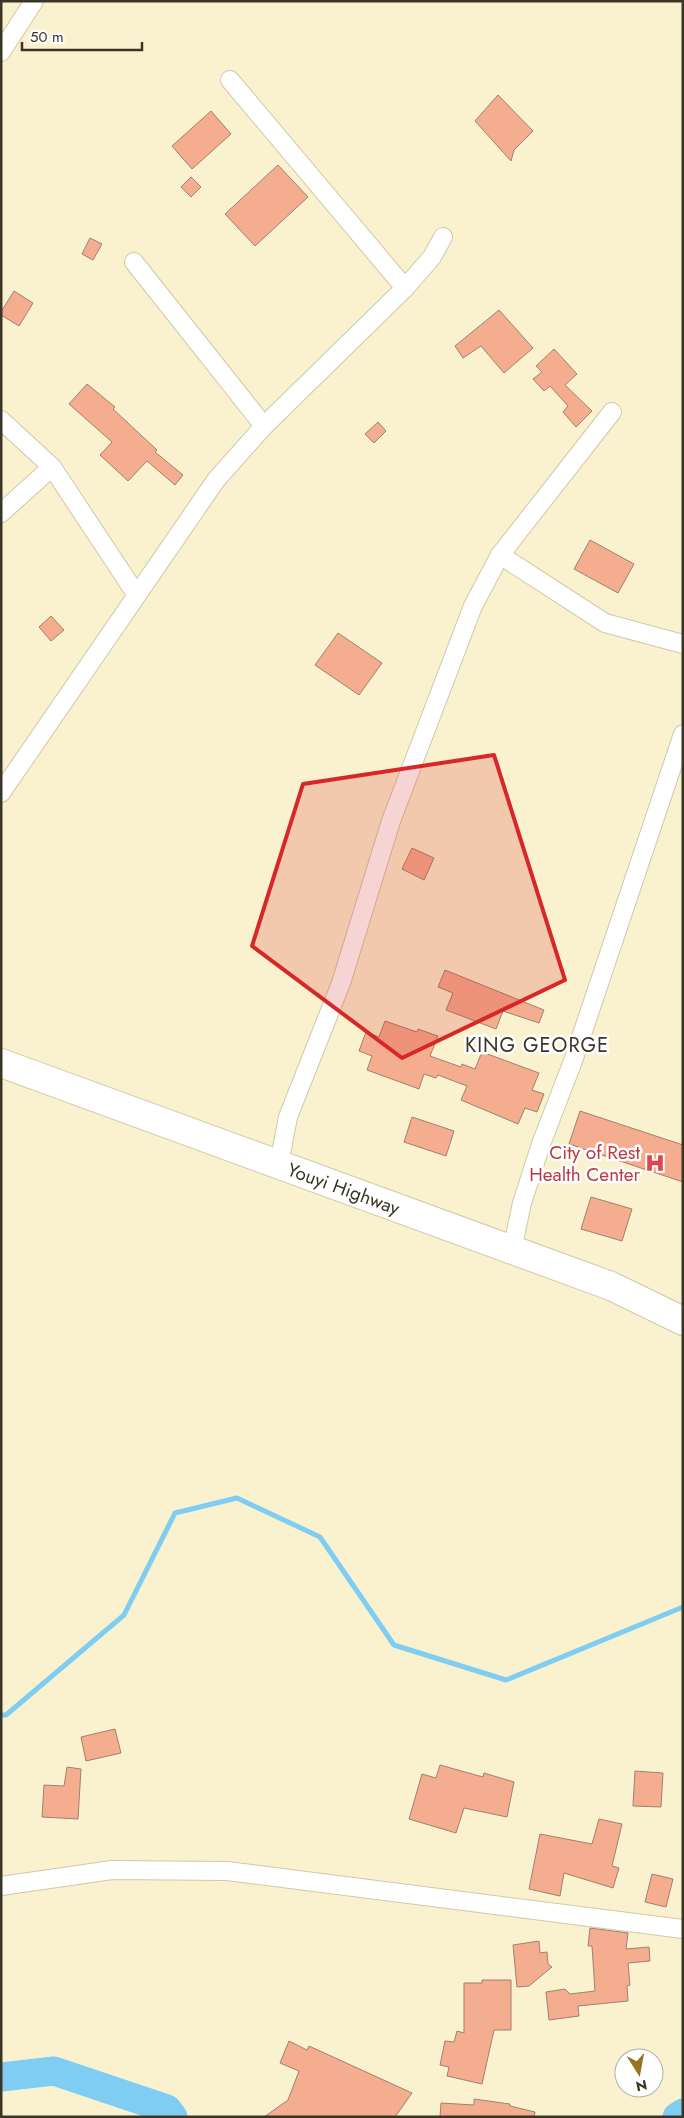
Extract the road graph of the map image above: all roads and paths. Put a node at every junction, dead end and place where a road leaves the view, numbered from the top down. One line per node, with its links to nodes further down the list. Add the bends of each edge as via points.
1 (34, 1): 2 (street)
2 (1, 52)
3 (230, 80): 6 (street)
4 (443, 237): 6 (street, via 432,257)
5 (134, 262): 9 (street)
6 (405, 288): 9 (street)
7 (612, 412): 12 (street)
8 (1, 420): 10 (street)
9 (264, 426): 13 (street, via 216,480)
10 (52, 467): 11 (street); 13 (street)
11 (1, 513)
12 (500, 554): 14 (street, via 604,623); 18 (street, via 473,606 391,821 341,983 288,1118)
13 (136, 594): 16 (street)
14 (683, 644)
15 (683, 734): 19 (street, via 573,1061 541,1144 522,1203)
16 (1, 793)
17 (1, 1062): 18 (main road, Youyi Highway)
18 (278, 1164): 19 (main road, Youyi Highway)
19 (512, 1250): 20 (main road, Youyi Highway, via 611,1286)
20 (683, 1321)
21 (1, 1886): 22 (street, via 112,1870 227,1871)
22 (683, 1929)

